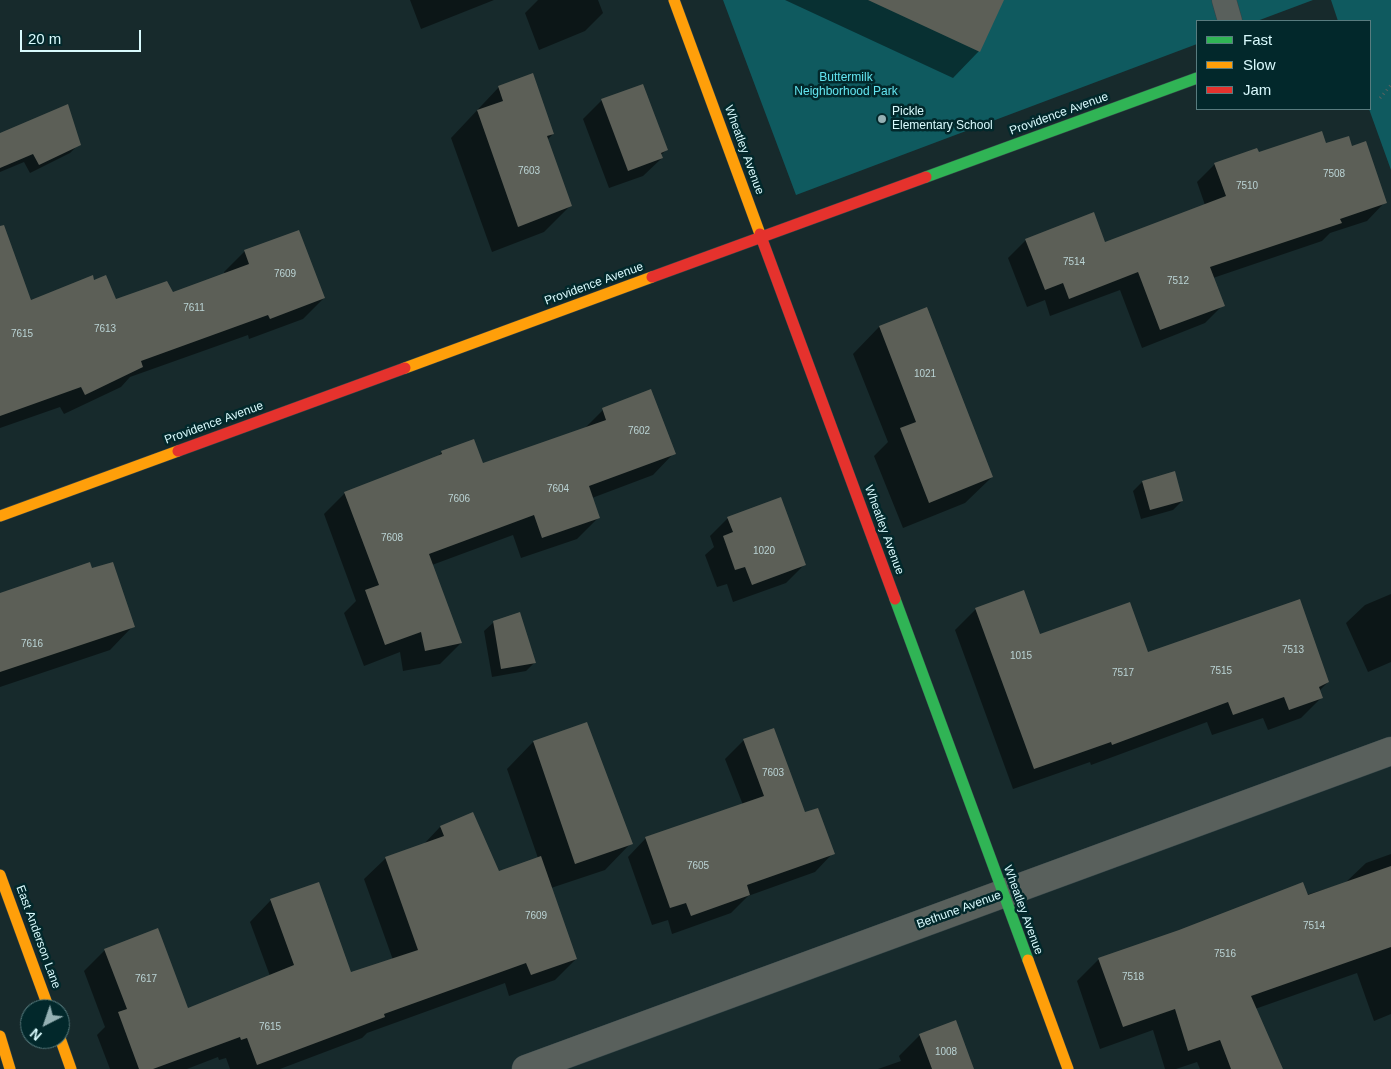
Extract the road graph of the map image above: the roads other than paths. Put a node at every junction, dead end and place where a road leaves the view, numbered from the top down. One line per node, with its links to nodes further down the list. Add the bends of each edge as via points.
1 (674, 0): 5 (main road, Wheatley Avenue)
2 (1224, 0): 3 (lane)
3 (1230, 20)
4 (1196, 78): 5 (main road, Providence Avenue)
5 (762, 237): 6 (main road, Providence Avenue); 9 (main road, Wheatley Avenue)
6 (0, 516)
7 (1391, 751): 9 (street, Bethune Avenue)
8 (0, 875): 10 (main road, East Anderson Lane)
9 (1002, 894): 15 (street, Bethune Avenue); 16 (main road, Wheatley Avenue)
10 (45, 999)
11 (0, 1036): 13 (main road)
12 (64, 1049): 14 (main road)
13 (10, 1069)
14 (72, 1069)
15 (526, 1069)
16 (1068, 1069)

